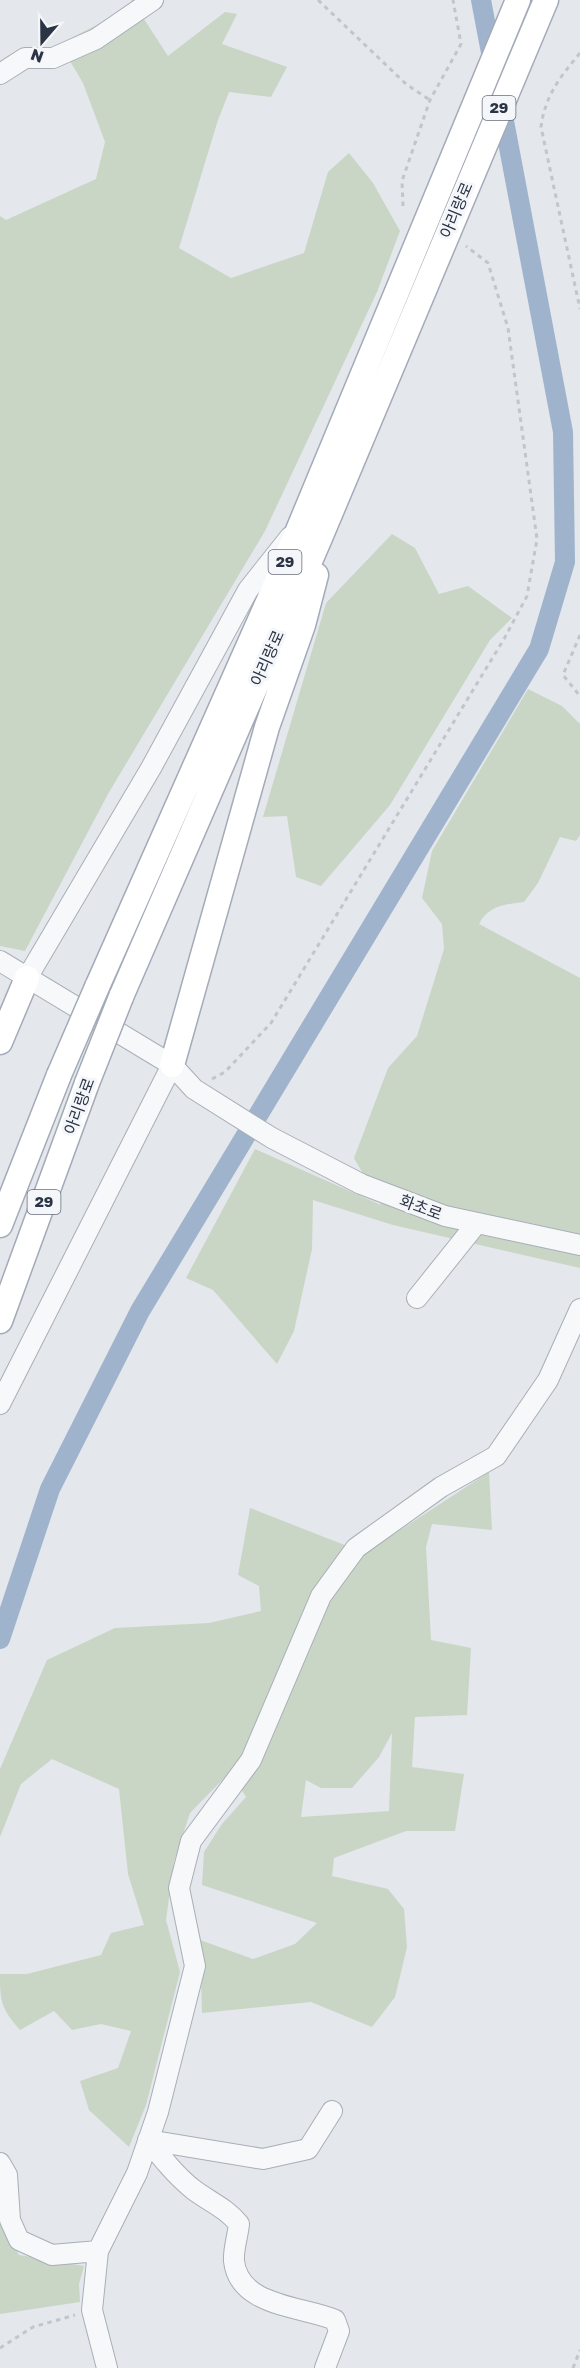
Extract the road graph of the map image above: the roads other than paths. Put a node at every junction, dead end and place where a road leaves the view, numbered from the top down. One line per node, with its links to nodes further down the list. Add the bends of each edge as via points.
1 (153, 0): 4 (street, via 96,39 53,58 25,58)
2 (518, 0): 5 (main road, 아리랑로 / 29)
3 (546, 0): 6 (main road, 아리랑로 / 29)
4 (0, 74)
5 (301, 523): 8 (street, via 248,591 152,768); 12 (main road, 아리랑로 / 29, bridge, via 59,1075)
6 (320, 538): 10 (main road, via 315,580 303,625 267,727); 16 (main road, 아리랑로 / 29, bridge, via 121,998)
7 (0, 961): 8 (street)
8 (27, 978): 9 (main road); 10 (street)
9 (0, 1042)
10 (172, 1065): 11 (street, 화초로, via 194,1089 272,1138 361,1184 445,1216); 17 (street)
11 (477, 1223): 13 (street, 화초로); 14 (street)
12 (0, 1225)
13 (580, 1246)
14 (417, 1298)
15 (580, 1309): 19 (street, via 548,1380 496,1456 441,1487 356,1548 321,1596 251,1760 191,1841 179,1888 195,1966)
16 (0, 1321)
17 (0, 1404)
18 (332, 2111): 19 (street, via 308,2149 263,2159)
19 (148, 2140): 21 (street, via 137,2173); 23 (street, via 167,2165 193,2189 228,2210 239,2224 234,2260 243,2285 271,2302 335,2320 339,2331)
20 (0, 2163): 21 (street, via 7,2175 10,2220 19,2241 52,2255)
21 (98, 2251): 22 (street, via 92,2310)
22 (107, 2368)
23 (325, 2368)

